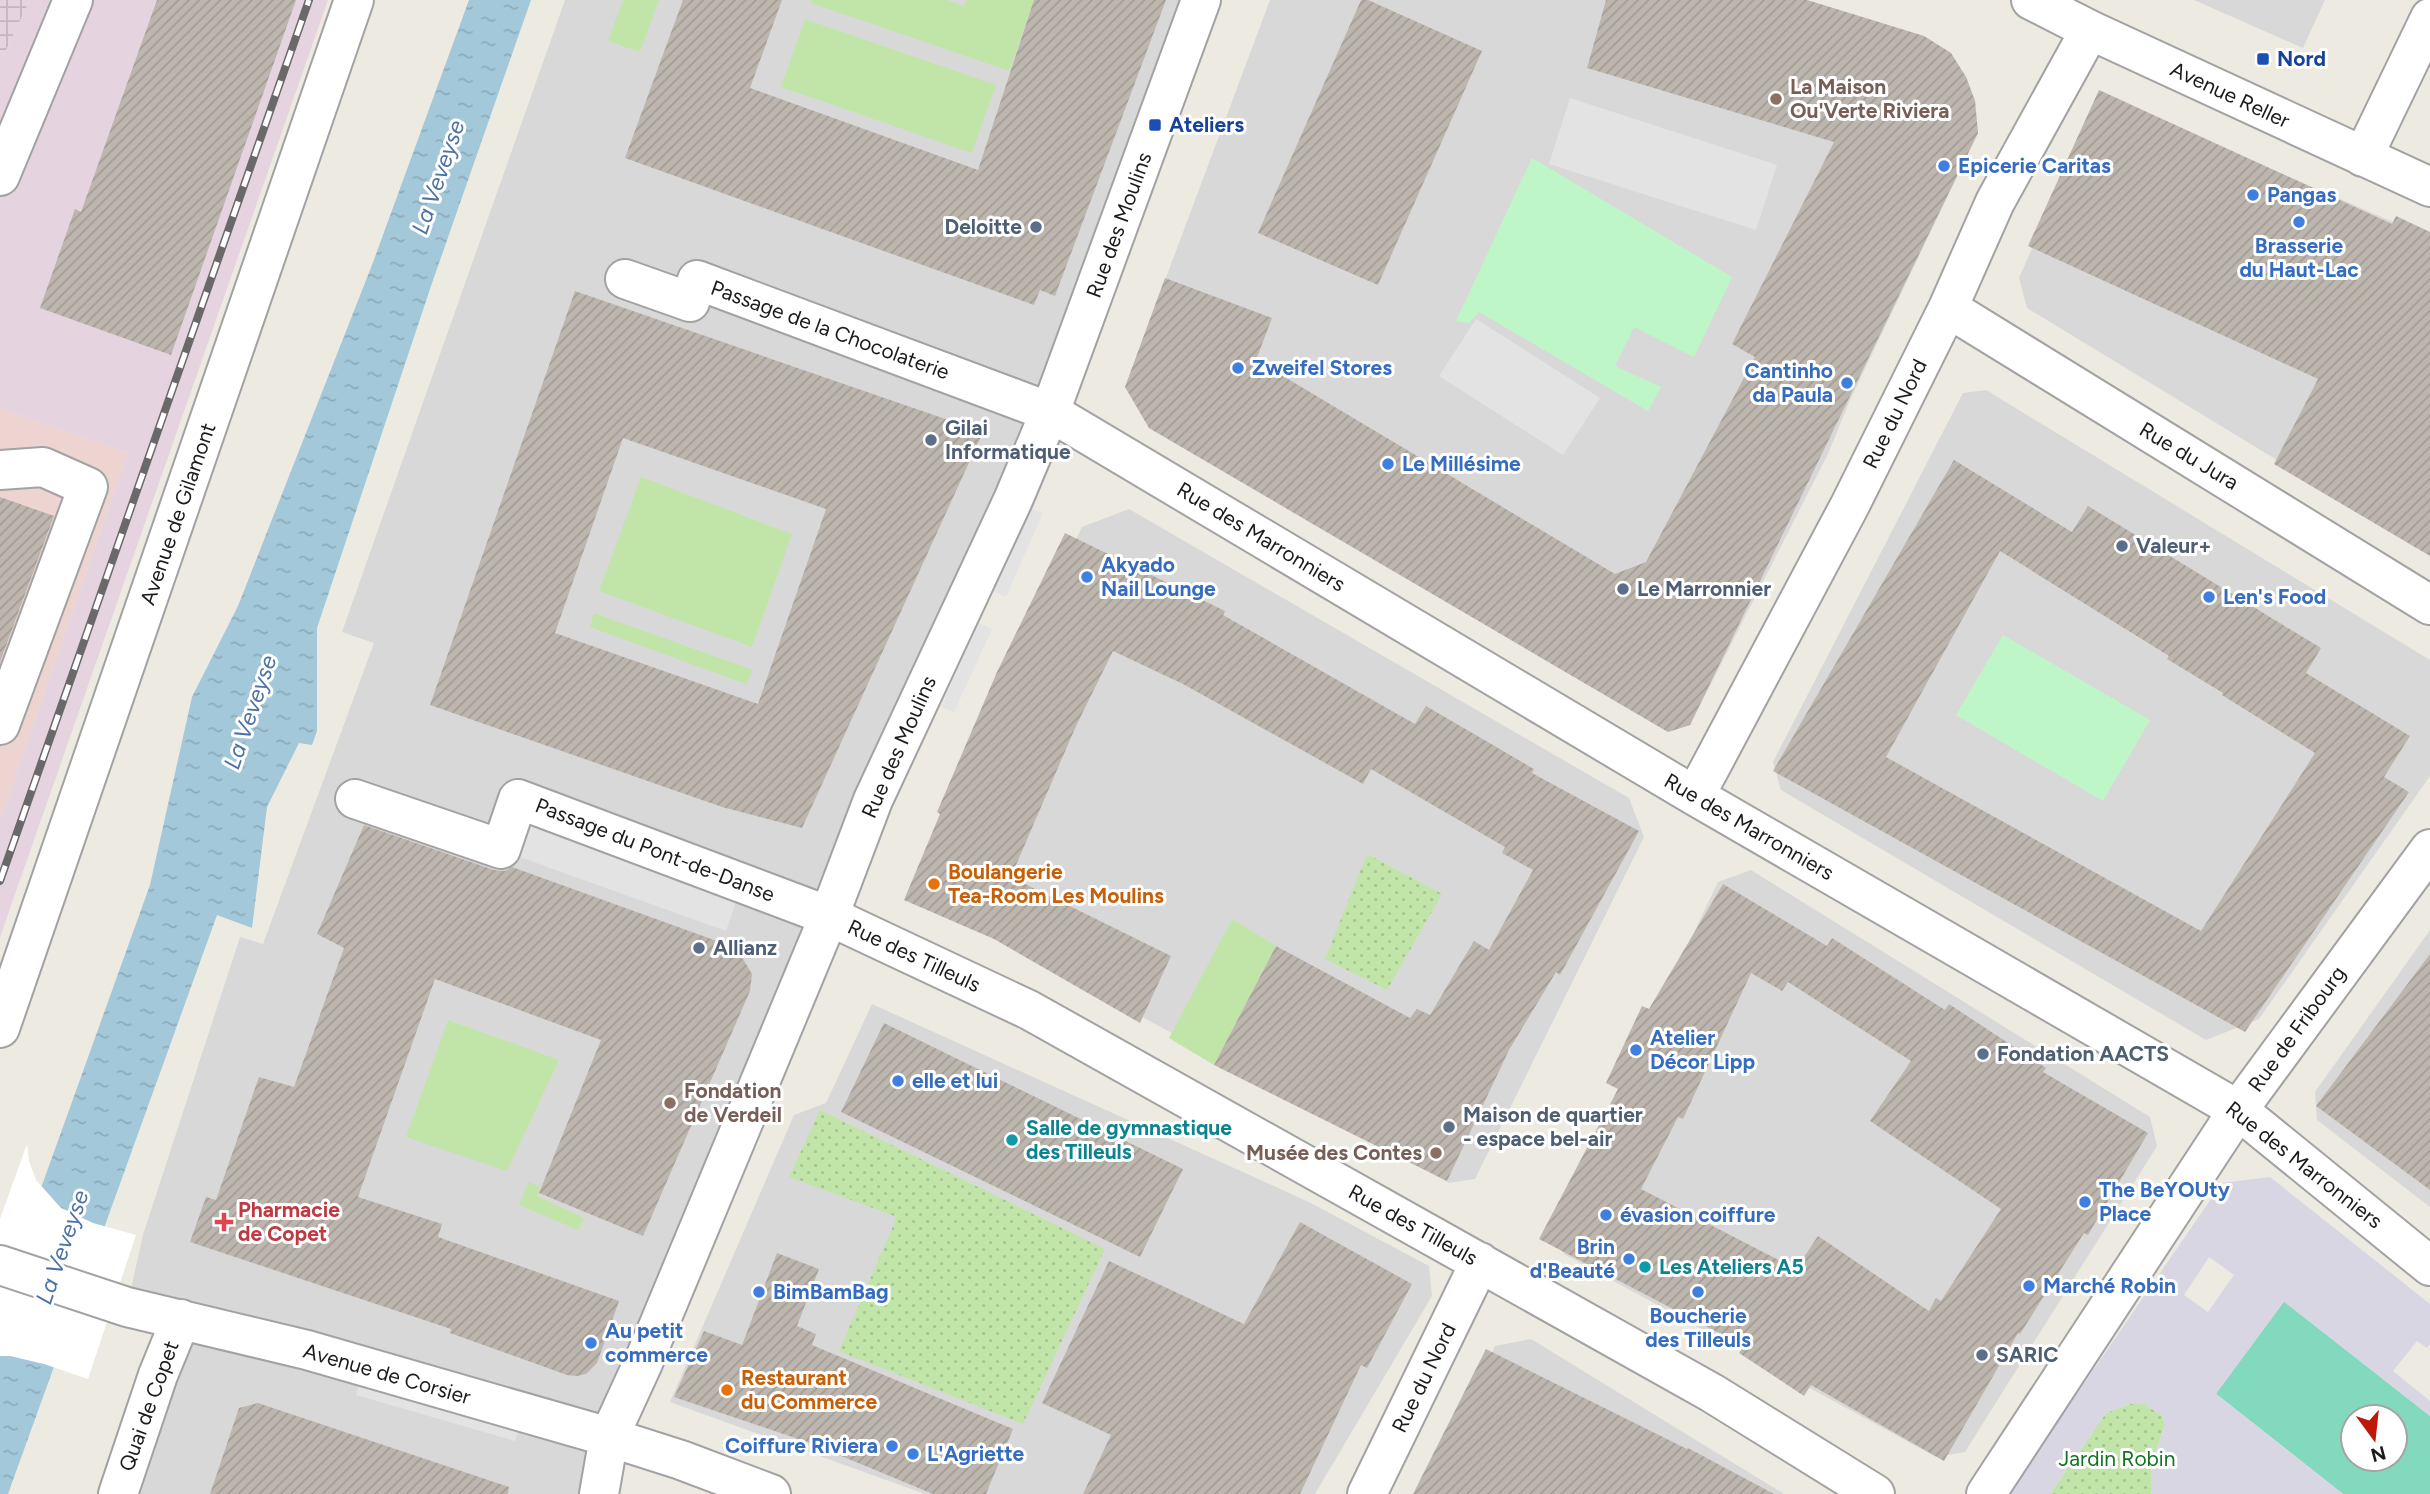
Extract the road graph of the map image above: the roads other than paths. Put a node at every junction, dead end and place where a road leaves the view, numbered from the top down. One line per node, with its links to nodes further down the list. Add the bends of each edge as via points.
1 (73, 0): 8 (street)
2 (354, 0): 20 (street, Avenue de Gilamont)
3 (1201, 0): 12 (street, Rue des Moulins)
4 (2031, 0): 6 (street, Avenue Reller)
5 (2430, 18): 7 (street)
6 (2090, 30): 7 (street, Avenue Reller); 11 (street, Rue du Nord, via 1995,202)
7 (2364, 157): 9 (street, Avenue Reller)
8 (0, 176)
9 (2430, 187)
10 (625, 279): 12 (street, Passage de la Chocolaterie, via 690,302 697,280)
11 (1948, 308): 14 (street, Rue du Jura); 16 (street, Rue du Nord, via 1850,505)
12 (1050, 412): 16 (street, Rue des Marronniers); 19 (street, Rue des Moulins, via 873,800)
13 (0, 470): 15 (street, via 43,467 88,486)
14 (2430, 605)
15 (0, 725)
16 (1695, 796): 21 (street, Rue des Marronniers)
17 (355, 799): 19 (street, Passage du Pont-de-Danse, via 501,849 518,799)
18 (2430, 849): 21 (street, Rue de Fribourg)
19 (829, 916): 22 (street, Rue des Tilleuls, via 1029,1010); 26 (street, Rue des Moulins)
20 (0, 1028)
21 (2238, 1110): 24 (street, Rue des Marronniers); 32 (street, Rue de Fribourg)
22 (1480, 1262): 30 (street, Rue du Nord); 31 (street, Rue des Tilleuls, via 1712,1393)
23 (0, 1265): 25 (street, Avenue de Corsier, via 127,1307)
24 (2430, 1266)
25 (181, 1319): 26 (street, Avenue de Corsier, via 314,1352); 27 (street, Quai de Copet)
26 (609, 1437): 28 (street, Rue des Moulins); 29 (street, Avenue de Corsier)
27 (118, 1494)
28 (599, 1494)
29 (771, 1494)
30 (1367, 1494)
31 (1875, 1494)
32 (1986, 1494)

